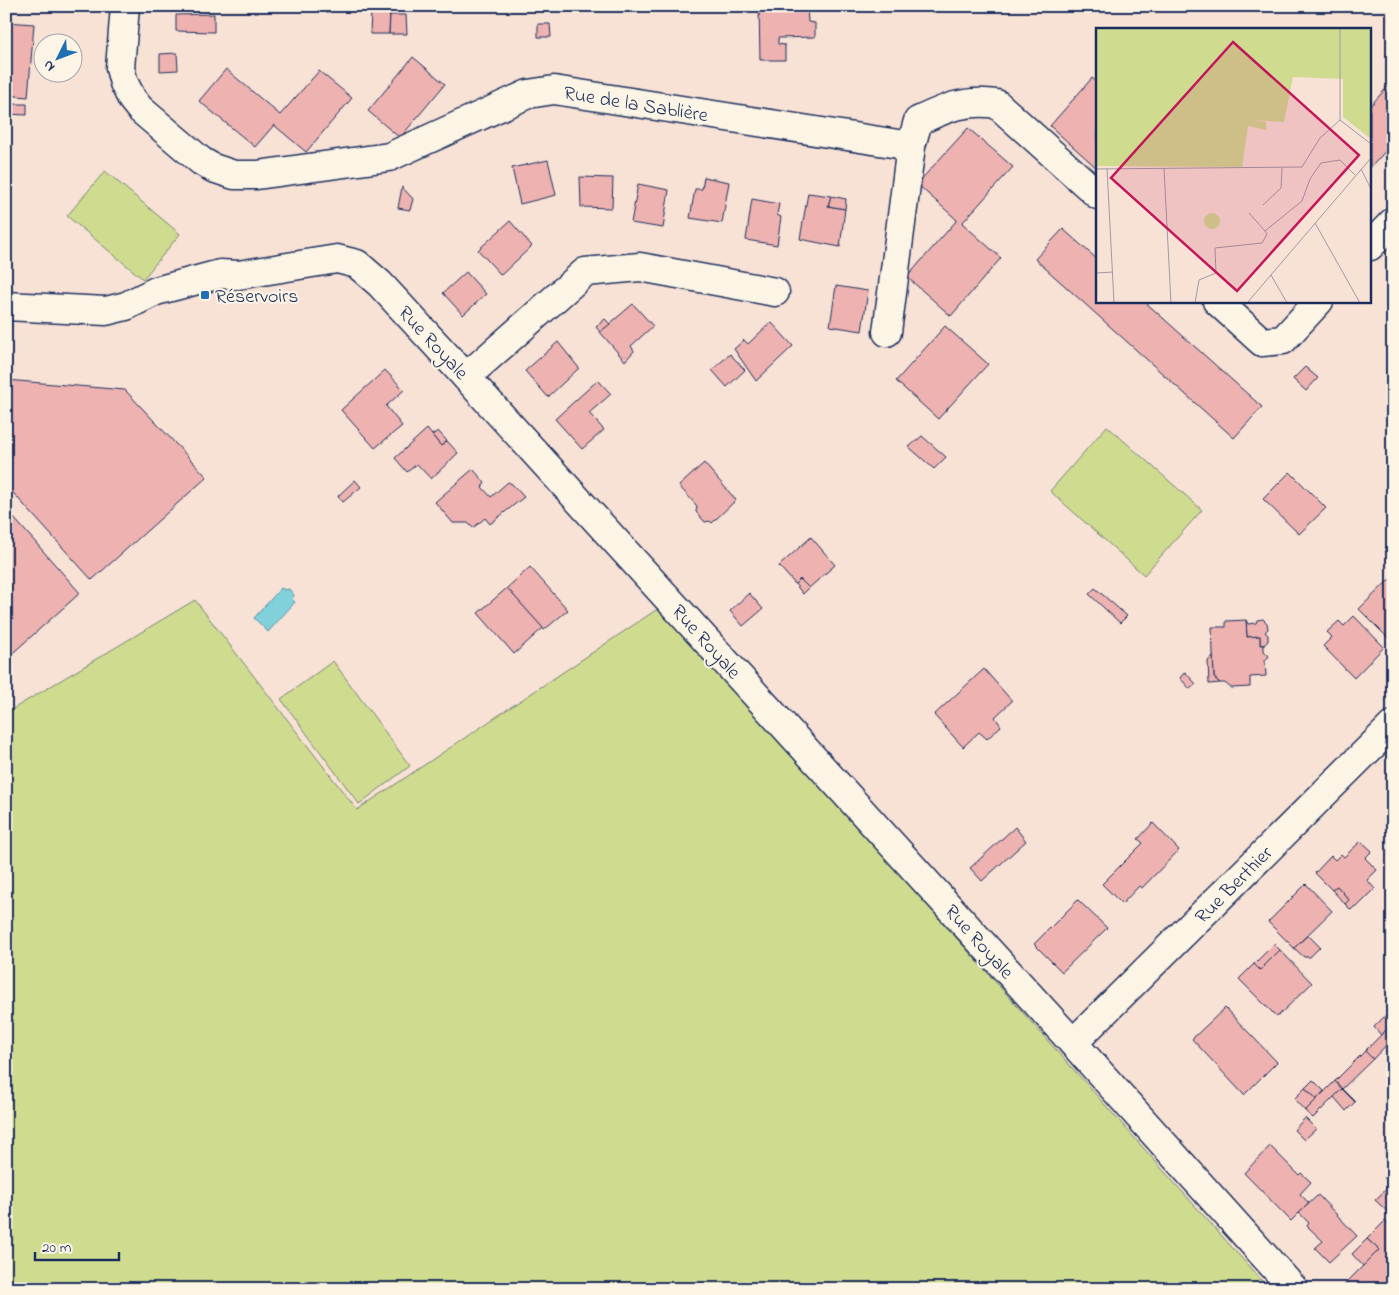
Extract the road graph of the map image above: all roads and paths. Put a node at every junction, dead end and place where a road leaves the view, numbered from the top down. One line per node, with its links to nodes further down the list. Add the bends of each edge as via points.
1 (125, 6): 2 (street, Rue de la Sablière, via 120,68 132,99 201,161 234,176 389,157 528,94 554,90)
2 (911, 146): 3 (street, via 918,121 947,108 979,101 997,104); 10 (street)
3 (1096, 193)
4 (1393, 222): 5 (street)
5 (1372, 244)
6 (776, 292): 11 (street, via 640,267 585,272)
7 (1217, 302): 8 (street, via 1262,342 1283,340)
8 (1318, 302)
9 (6, 306): 11 (street, Rue Royale, via 106,310 126,306 156,291 220,274 238,275 337,259 357,264 380,284)
10 (887, 332)
11 (466, 377): 13 (street, Rue Royale)
12 (1393, 725): 13 (street, Rue Berthier)
13 (1073, 1043): 14 (street, Rue Royale)
14 (1294, 1289)

